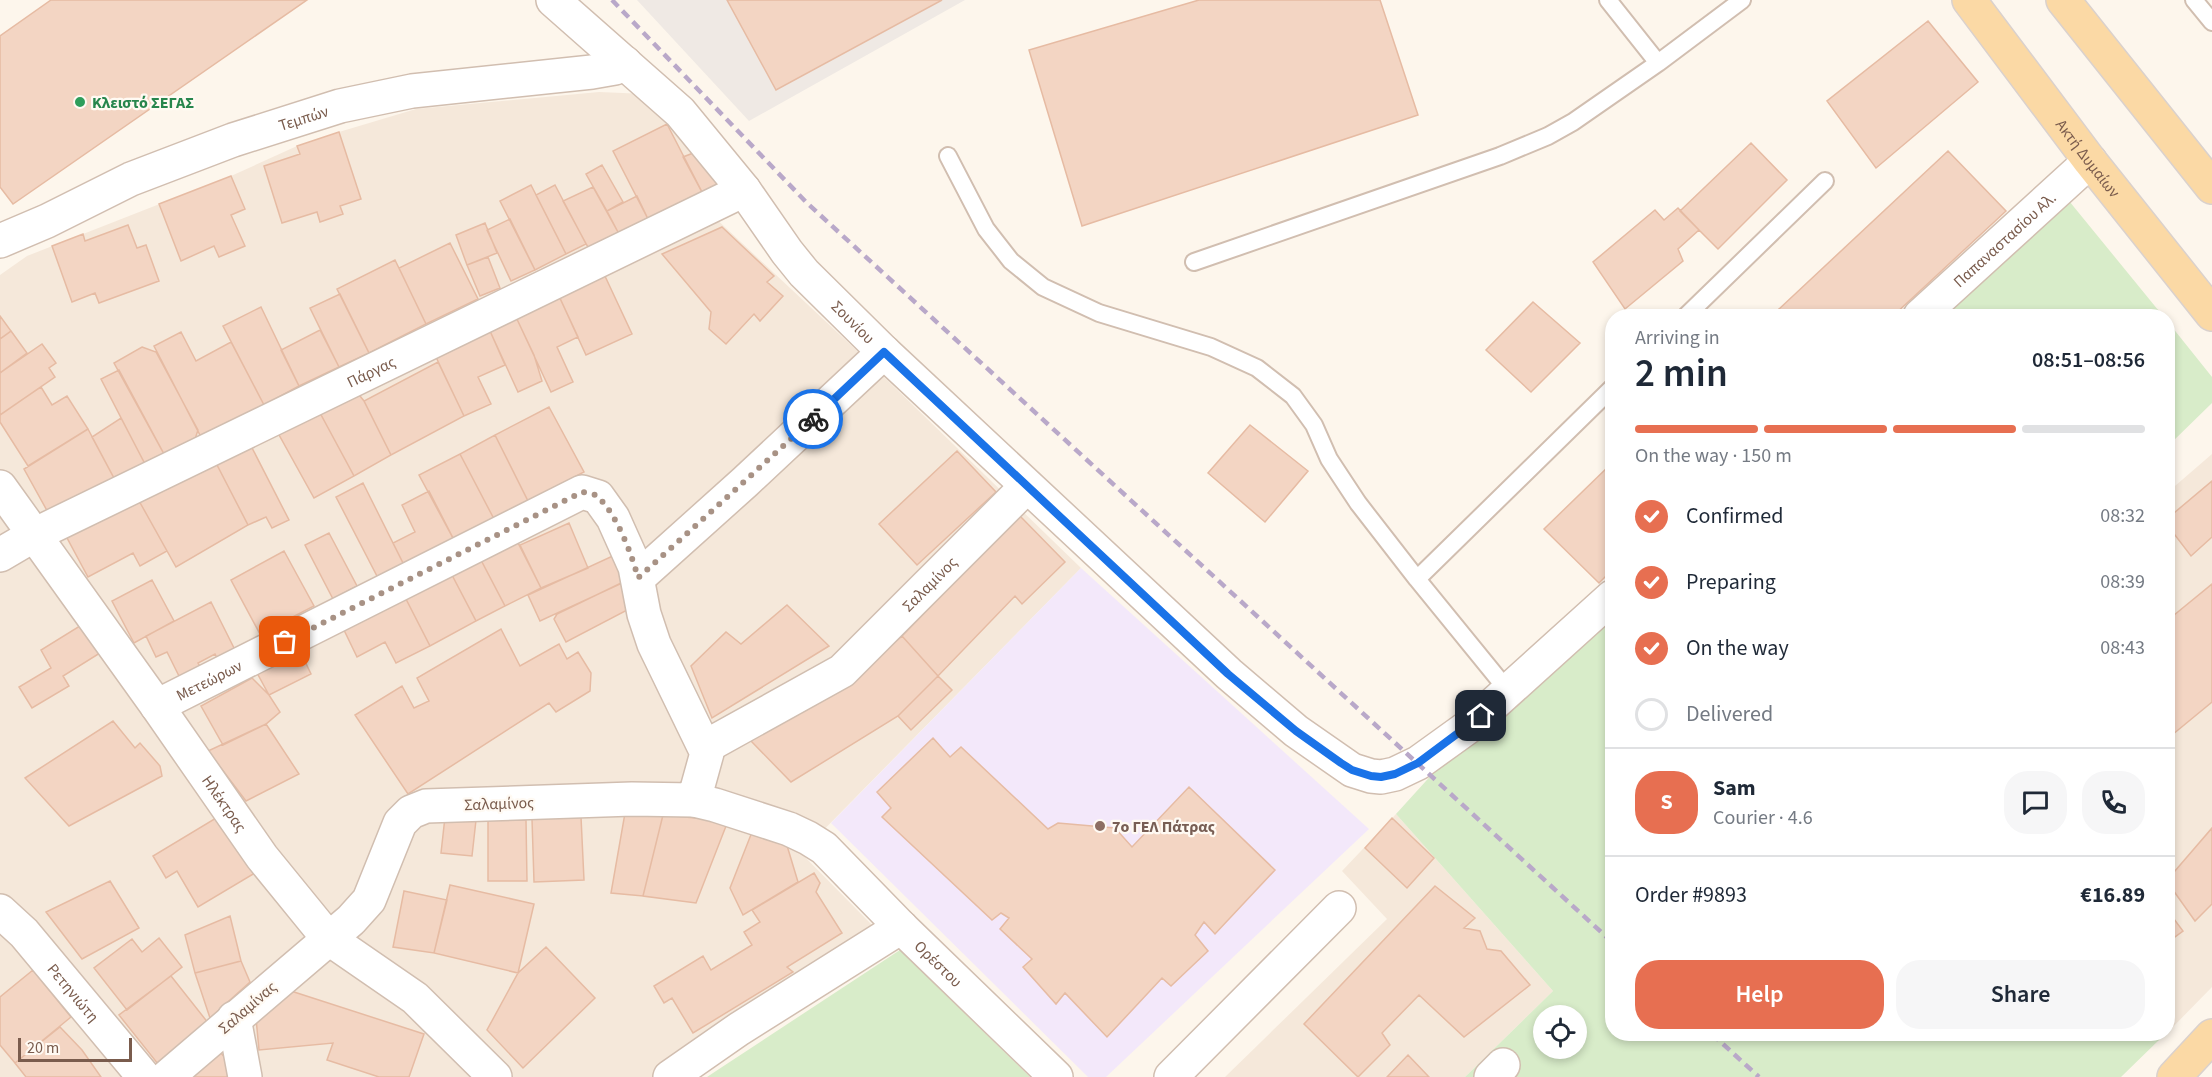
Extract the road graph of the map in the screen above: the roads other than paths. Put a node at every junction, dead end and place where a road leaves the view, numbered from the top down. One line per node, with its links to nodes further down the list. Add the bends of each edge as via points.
1 (554, 0): 8 (street, Σουνίου)
2 (1608, 0): 9 (lane)
3 (1742, 0): 9 (lane)
4 (1969, 0): 11 (main road, Ακτή Δυμαίων)
5 (2063, 0): 13 (main road)
6 (2194, 0): 7 (lane)
7 (2212, 22)
8 (626, 63): 14 (street, Σουνίου, via 680,112); 15 (street, Τεμπών, via 592,72 412,91 340,106 141,175)
9 (1658, 63): 16 (lane, via 1548,136)
10 (948, 156): 27 (lane, via 986,229 1011,261 1042,287 1099,313 1211,347 1257,368 1293,396 1358,503)
11 (2090, 161): 18 (street, Παπαναστασίου Αλ.); 19 (main road, Ακτή Δυμαίων)
12 (1825, 181): 17 (lane)
13 (2212, 187)
14 (744, 190): 20 (street, Σουνίου, via 804,273); 24 (street, Πάργας)
15 (0, 241)
16 (1194, 262)
17 (1693, 309)
18 (1928, 309)
19 (2212, 314)
20 (884, 352): 22 (street, Σουνίου); 26 (street)
21 (1605, 395): 27 (lane)
22 (1026, 486): 29 (street, Σουνίου, via 1228,674 1296,731 1352,770 1381,777 1418,763); 31 (street, Σαλαμίνος, via 842,671)
23 (0, 487): 24 (street, Ηλέκτρας)
24 (34, 535): 25 (street, Πάργας); 30 (street, Ηλέκτρας)
25 (0, 555)
26 (638, 578): 30 (street, Μετεώρων, via 608,510 598,497 582,492); 31 (street, via 651,637)
27 (1417, 579): 29 (lane)
28 (1605, 603): 29 (street)
29 (1509, 692)
30 (158, 706): 37 (street, Ηλέκτρας, via 262,857)
31 (706, 750): 32 (street)
32 (694, 800): 33 (street, Σαλαμίνος, via 789,829); 37 (street, Σαλαμίνος, via 426,806 411,812 400,823 369,900)
33 (824, 848): 36 (street, Ορέστου)
34 (1339, 908): 46 (street)
35 (2, 915): 40 (street, Ρετηνιώτη, via 24,933)
36 (901, 927): 44 (street); 45 (street, Ορέστου)
37 (328, 938): 38 (street, Σαλαμίνας); 43 (street, Ηλέκτρας, via 415,998)
38 (234, 1018): 41 (street, Σαλαμίνας); 42 (street)
39 (2212, 1036): 47 (main road)
40 (144, 1077)
41 (167, 1077)
42 (245, 1077)
43 (495, 1077)
44 (670, 1077)
45 (1056, 1077)
46 (1171, 1077)
47 (2174, 1077)

